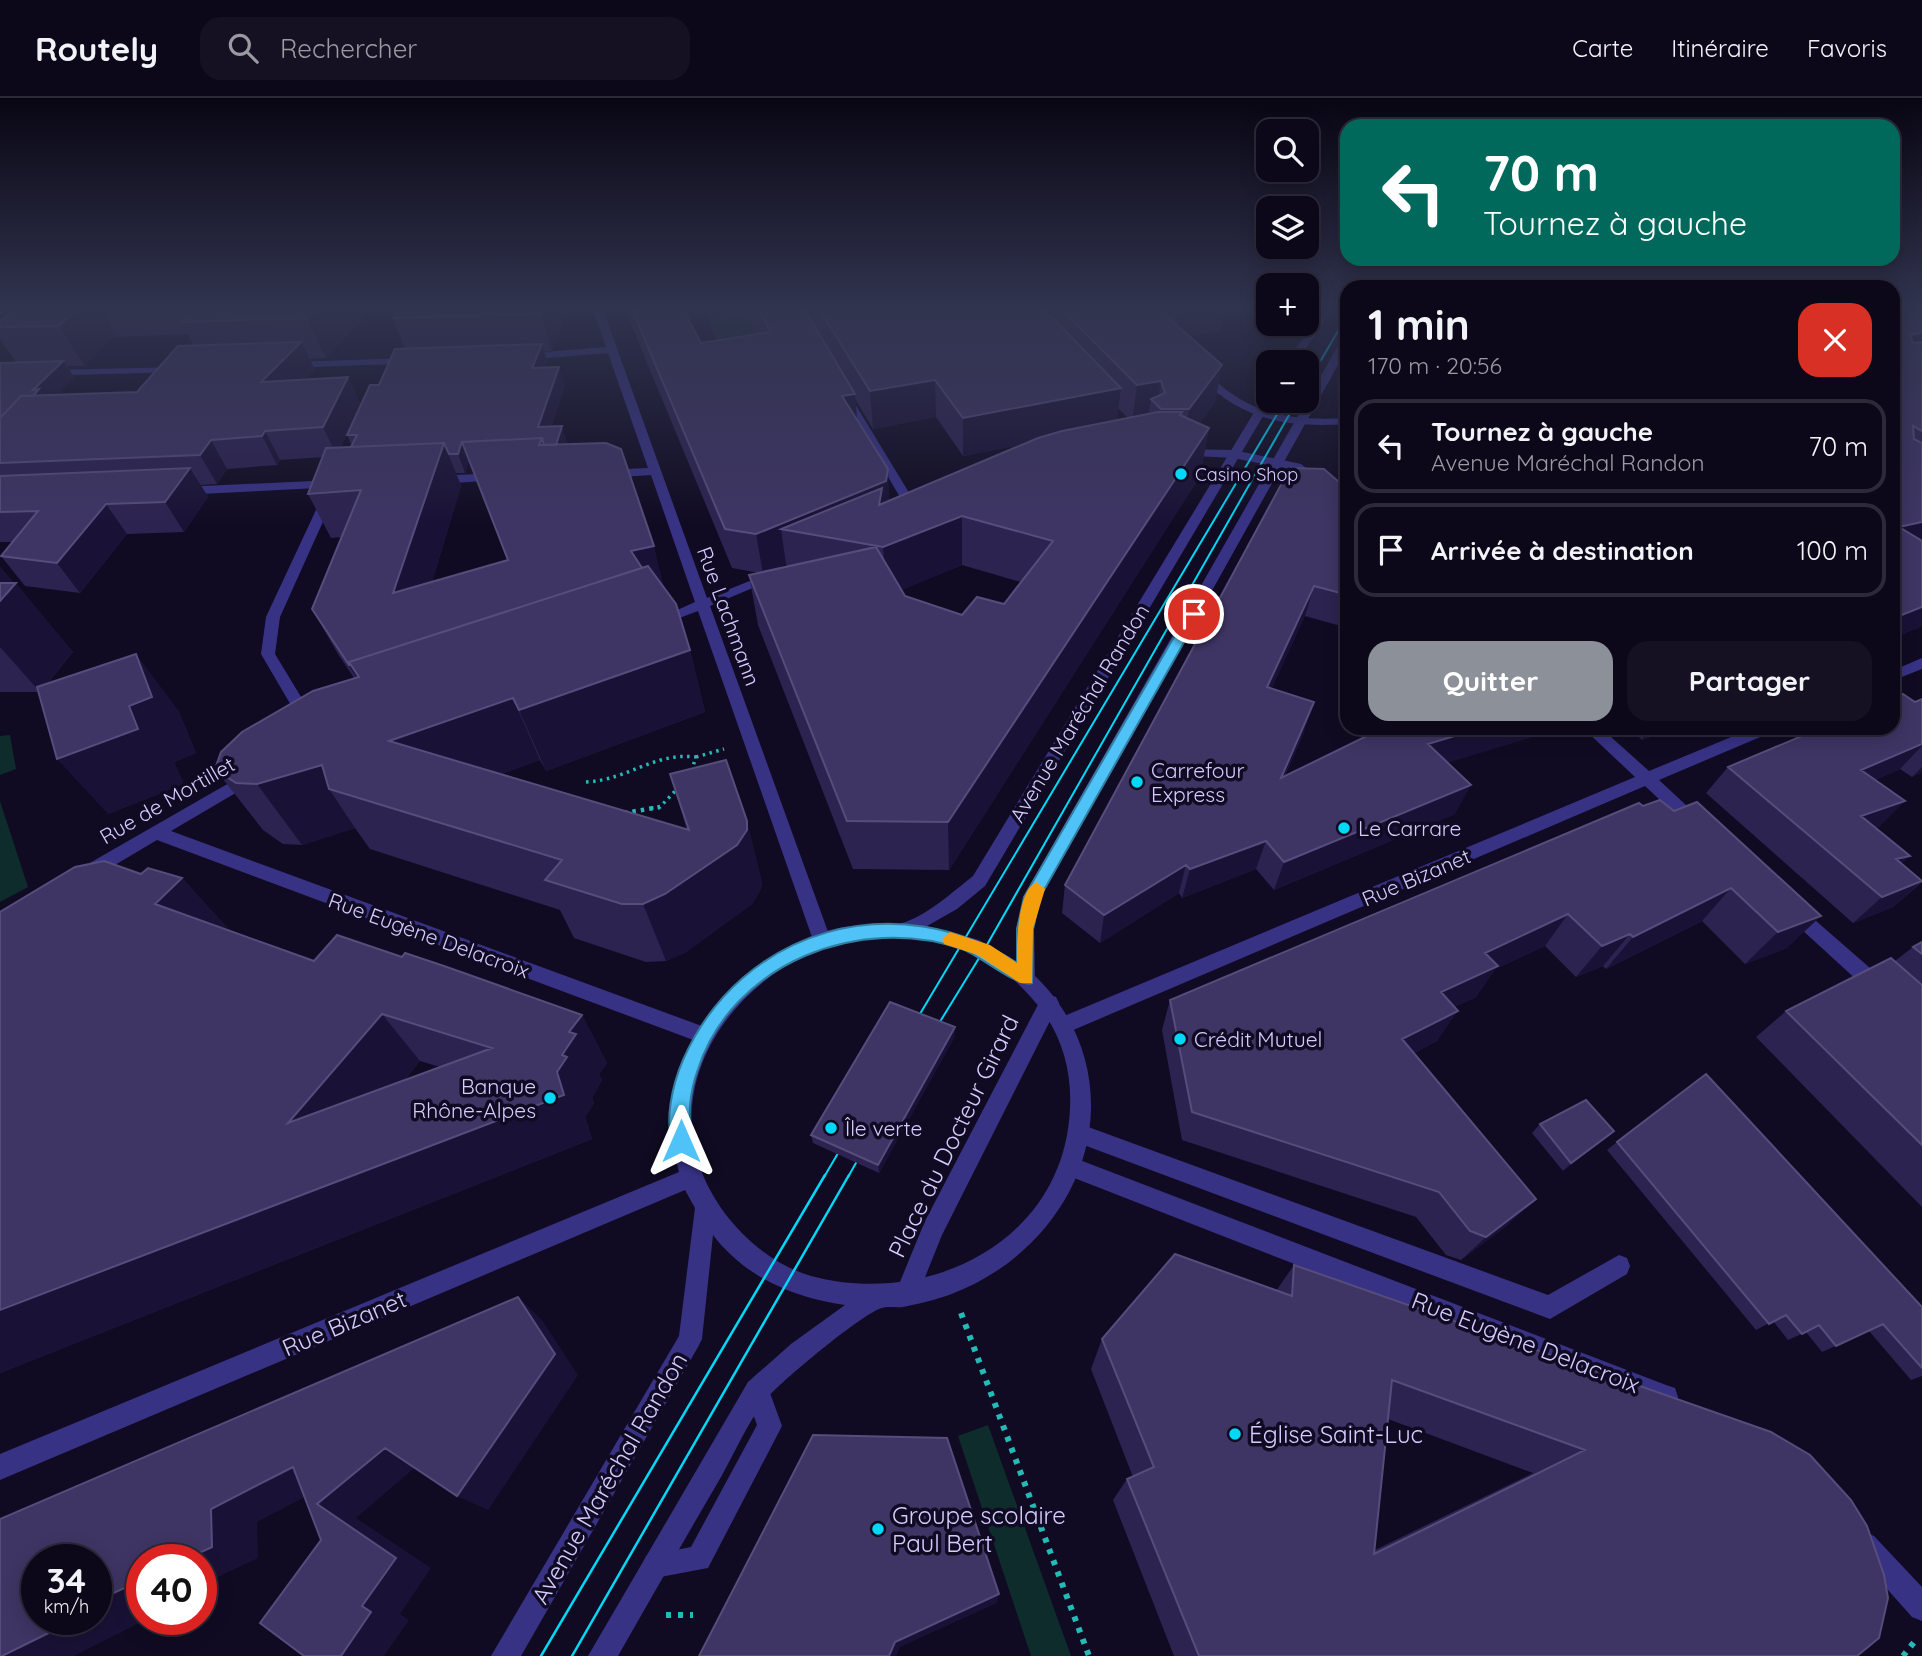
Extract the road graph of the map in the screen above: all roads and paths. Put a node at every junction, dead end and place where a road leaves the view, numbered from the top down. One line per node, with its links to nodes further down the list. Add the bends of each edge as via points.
1 (623, 380): 13 (street, Rue Lachmann)
2 (1209, 380): 5 (street, via 1236,404)
3 (1325, 380): 8 (street)
4 (840, 388): 19 (street)
5 (1256, 411)
6 (1257, 413): 11 (street, Avenue Maréchal Randon)
7 (1264, 413): 8 (street)
8 (1303, 420): 9 (street); 12 (street)
9 (1340, 422)
10 (1167, 453): 11 (street)
11 (1233, 454): 12 (street); 40 (street, Avenue Maréchal Randon, via 979,881 951,904)
12 (1279, 463): 18 (street, via 1297,467); 42 (street, via 1032,897 1025,929)
13 (655, 471): 14 (street); 21 (street, Rue Lachmann)
14 (594, 474)
15 (512, 477): 16 (street)
16 (416, 481)
17 (172, 491): 25 (street, via 341,479 273,617 268,654)
18 (1340, 501)
19 (916, 516)
20 (781, 573): 21 (street)
21 (704, 607): 22 (street); 41 (street, Rue Lachmann)
22 (639, 629)
23 (1922, 663): 24 (street)
24 (1900, 672)
25 (314, 731)
26 (1599, 735): 32 (street)
27 (1751, 735): 32 (street, Rue Bizanet)
28 (717, 751): 29 (path)
29 (696, 757): 31 (path); 33 (path, via 679,753 607,781)
30 (260, 772): 36 (street, Rue de Mortillet)
31 (690, 776)
32 (1647, 779): 37 (street); 45 (street, Rue Bizanet)
33 (586, 782)
34 (682, 784): 35 (path, via 660,807)
35 (614, 815)
36 (157, 832): 38 (street, Rue de Mortillet); 46 (street, Rue Eugène Delacroix)
37 (1708, 835)
38 (67, 885)
39 (1779, 899): 43 (street)
40 (905, 930): 41 (street, Place du Docteur Girard, via 865,931); 42 (street, Place du Docteur Girard, via 962,941)
41 (822, 940): 46 (street, Place du Docteur Girard, via 778,961 736,993)
42 (1026, 978): 44 (street, Place du Docteur Girard)
43 (1891, 999)
44 (1049, 1003): 45 (street, Place du Docteur Girard); 53 (street, Place du Docteur Girard, via 933,1229)
45 (1064, 1025): 47 (street, Place du Docteur Girard, via 1080,1069)
46 (703, 1035): 49 (street, Place du Docteur Girard, via 688,1069 681,1105 681,1141)
47 (1080, 1134): 48 (street, Place du Docteur Girard); 51 (street, via 1550,1307)
48 (1072, 1167): 52 (street, Place du Docteur Girard, via 1049,1210 1012,1248); 55 (street, Rue Eugène Delacroix)
49 (689, 1178): 50 (street, Place du Docteur Girard); 56 (street, Rue Bizanet)
50 (705, 1210): 54 (street, Place du Docteur Girard, via 768,1270 815,1289); 60 (street, Avenue Maréchal Randon, via 690,1339)
51 (1619, 1266)
52 (951, 1282): 53 (street, Place du Docteur Girard); 62 (path)
53 (907, 1294): 54 (street, Place du Docteur Girard)
54 (876, 1297): 61 (street, via 799,1352 757,1391 770,1426 699,1559 655,1565)
55 (1692, 1408)
56 (0, 1467)
57 (1848, 1527): 58 (street)
58 (1922, 1607)
59 (1922, 1633): 63 (path)
60 (505, 1656)
61 (602, 1656)
62 (1089, 1656)
63 (1903, 1656)

